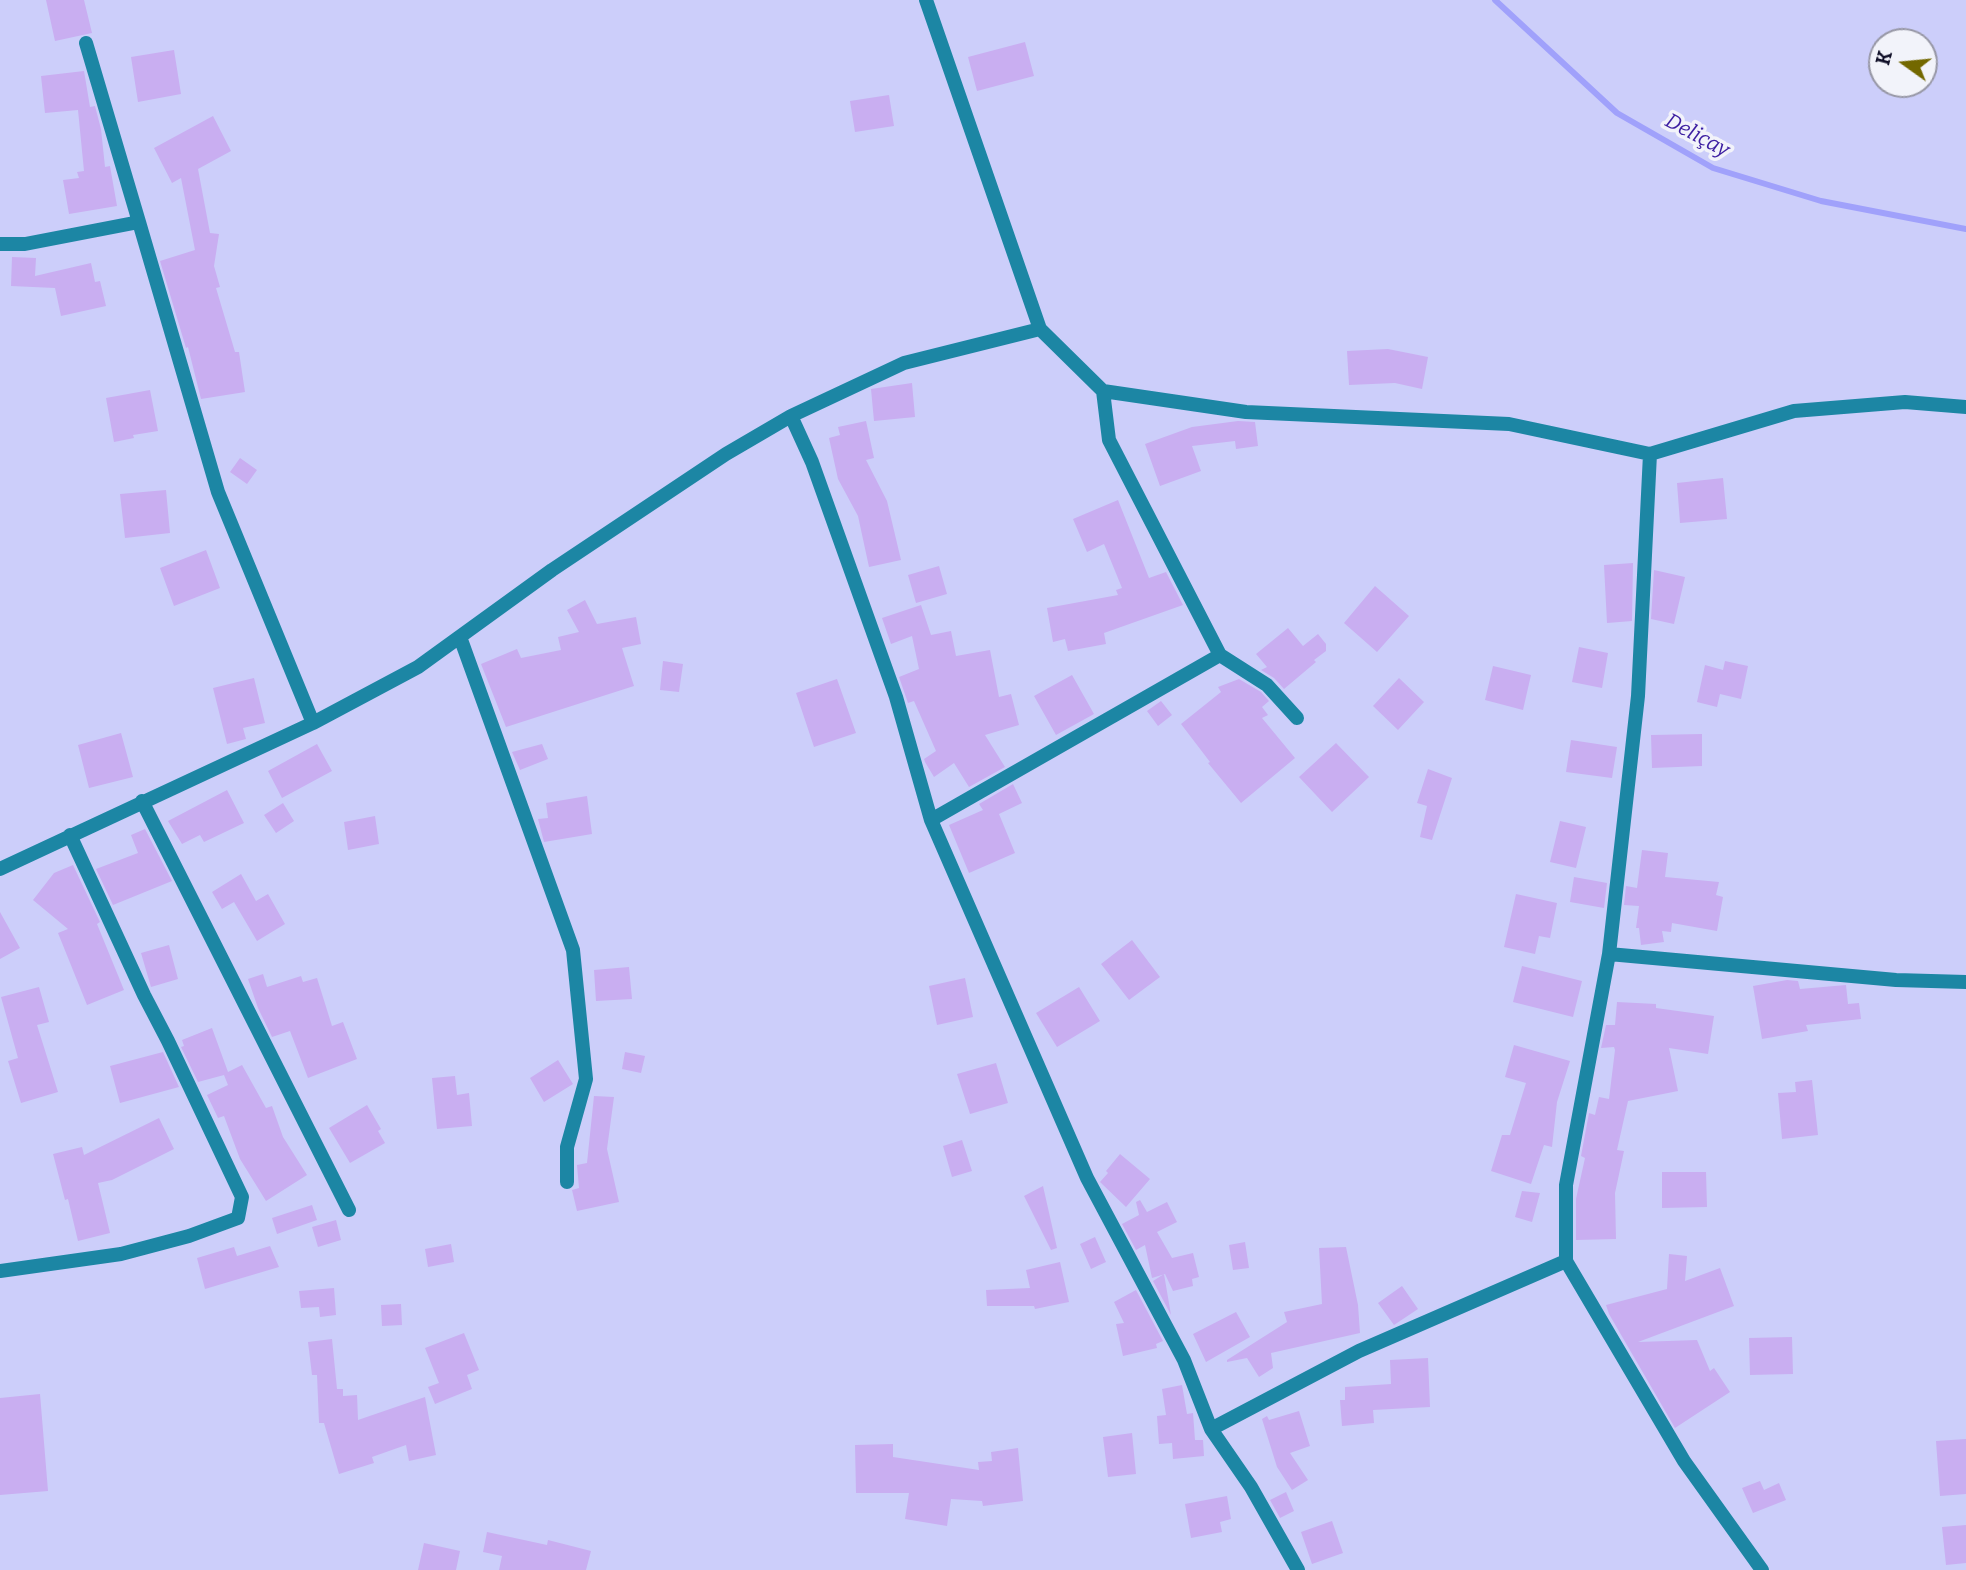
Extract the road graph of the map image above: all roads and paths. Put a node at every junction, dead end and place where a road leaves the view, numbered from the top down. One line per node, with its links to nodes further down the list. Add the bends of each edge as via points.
1 (926, 0): 5 (street)
2 (86, 44): 3 (street)
3 (139, 222): 4 (street, via 25,244); 13 (street, via 218,492)
4 (0, 244)
5 (1040, 329): 6 (street); 8 (street, via 904,363)
6 (1103, 391): 9 (street, via 1246,412 1509,424); 11 (street, via 1109,440)
7 (1966, 407): 9 (street, via 1905,402 1794,411)
8 (791, 416): 10 (street, via 691,477); 15 (street, via 812,462 896,697)
9 (1650, 454): 18 (street, via 1638,696)
10 (460, 637): 13 (street, via 418,667); 20 (street, via 573,950 586,1079 567,1147)
11 (1220, 655): 12 (street, via 1268,685); 15 (street)
12 (1297, 718)
13 (313, 723): 14 (street)
14 (142, 801): 16 (street); 21 (street)
15 (932, 820): 24 (street, via 1087,1178 1184,1360)
16 (70, 835): 17 (street); 23 (street, via 242,1197 238,1218 189,1236 121,1254)
17 (0, 869)
18 (1609, 954): 19 (street, via 1882,979); 22 (street, via 1566,1185)
19 (1966, 982)
20 (567, 1182)
21 (349, 1210)
22 (1566, 1261): 24 (street, via 1359,1351); 26 (street, via 1684,1461)
23 (0, 1271)
24 (1211, 1429): 25 (street, via 1251,1487)
25 (1298, 1570)
26 (1762, 1570)

